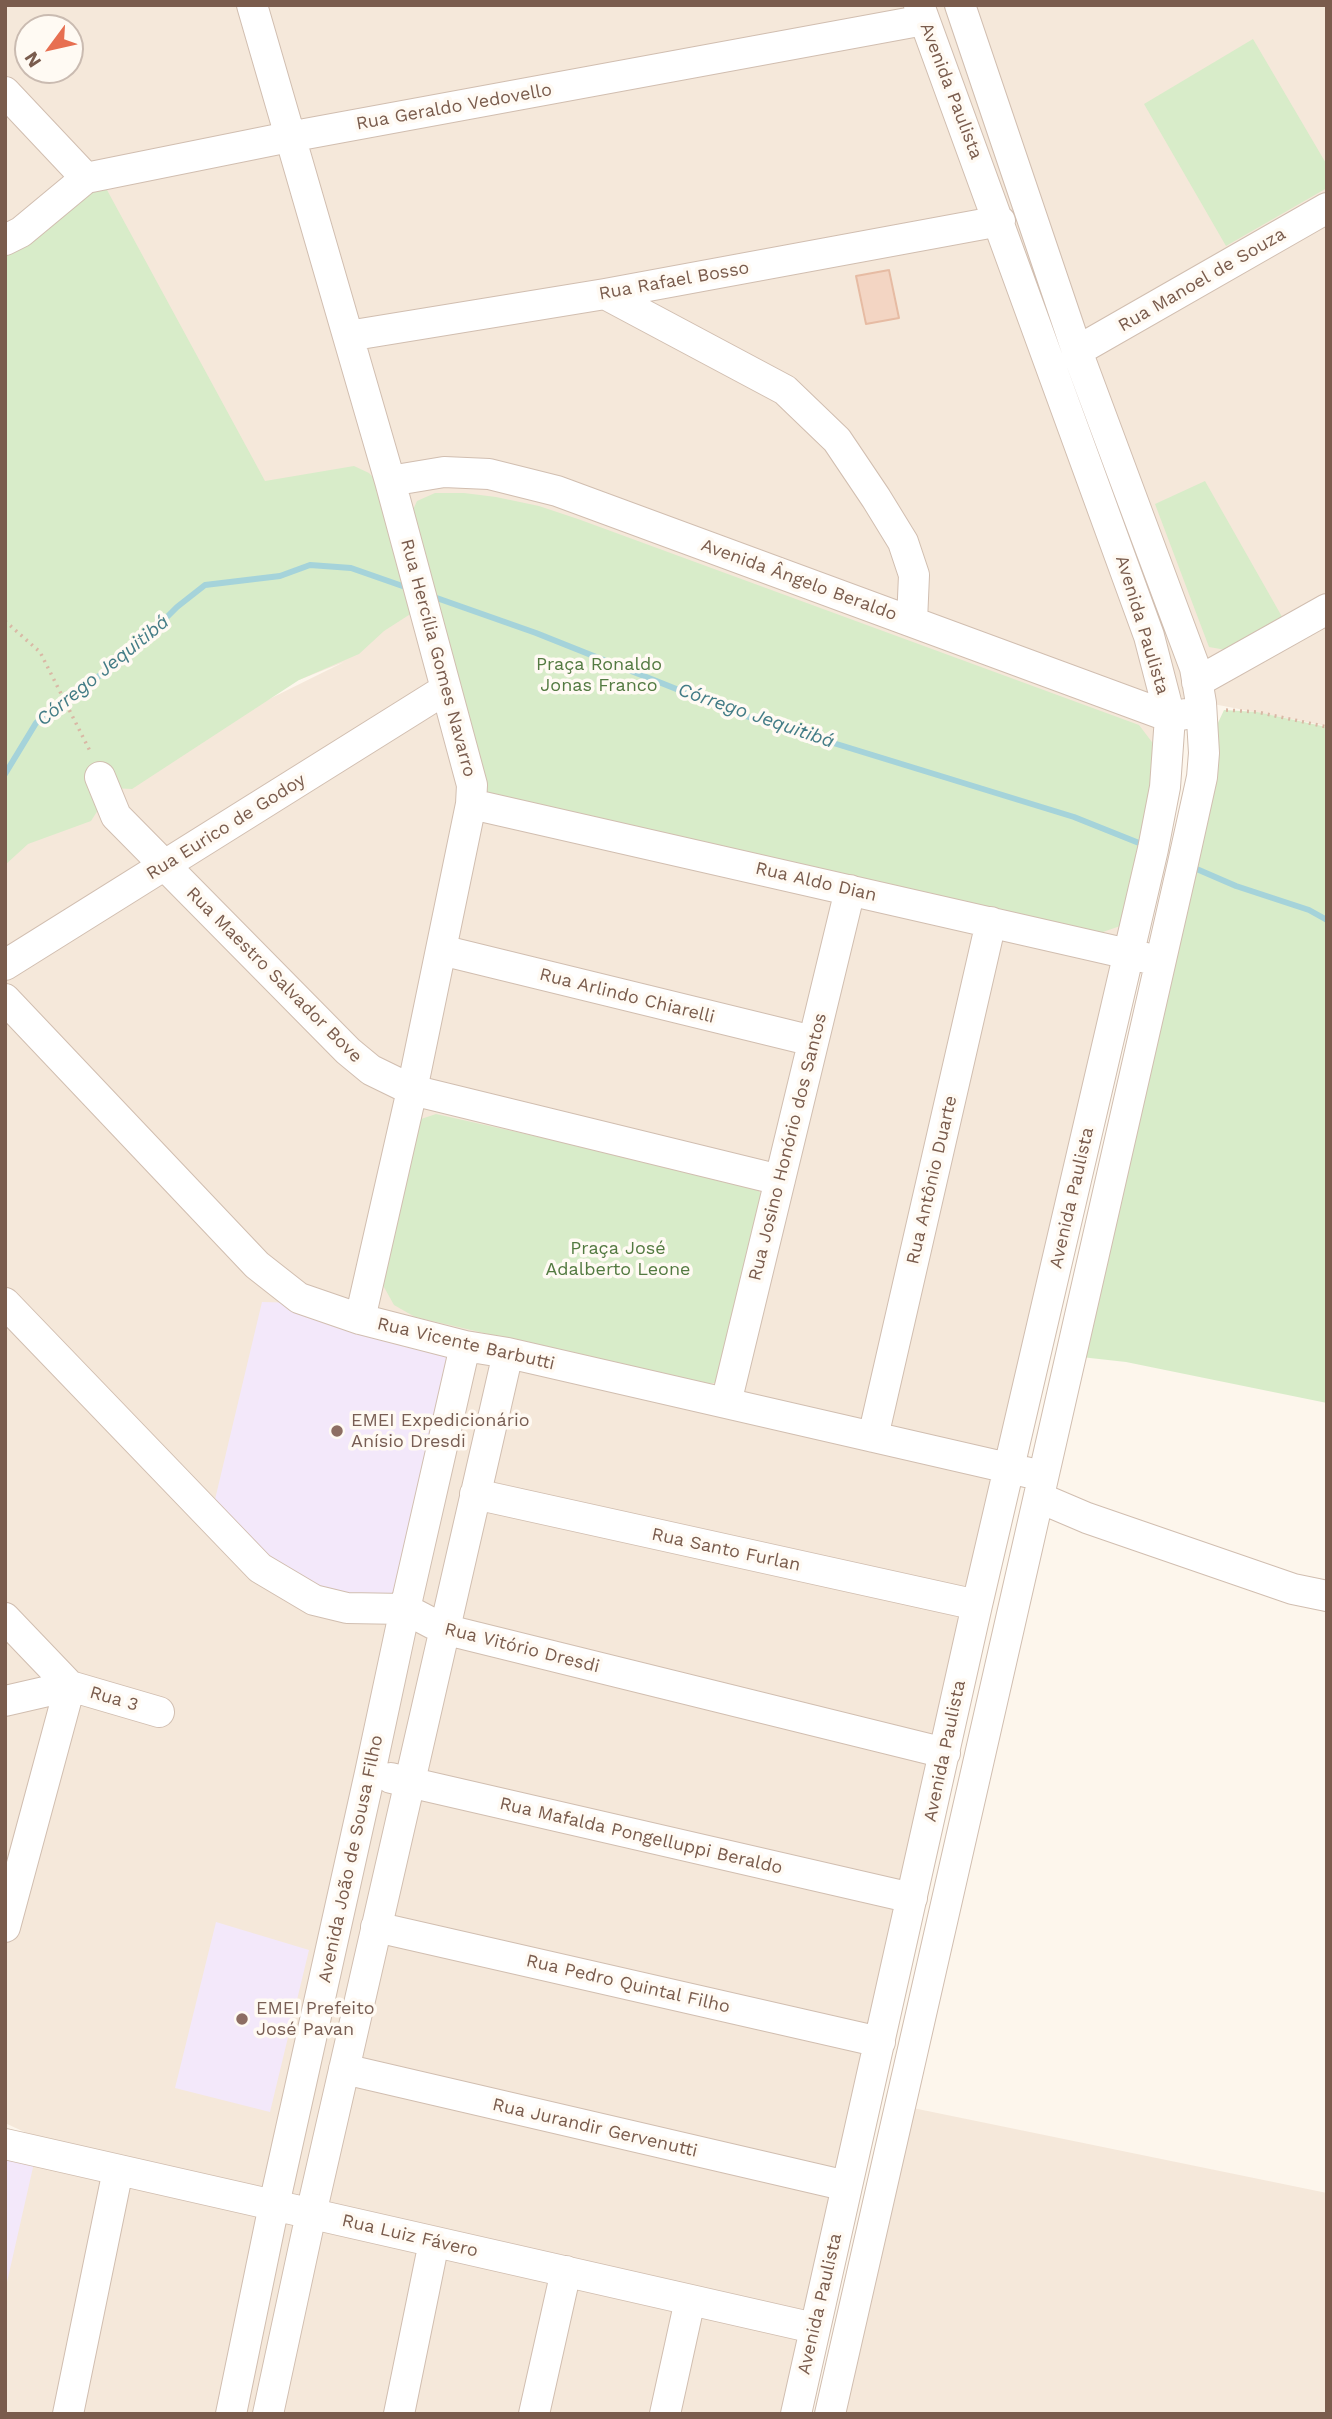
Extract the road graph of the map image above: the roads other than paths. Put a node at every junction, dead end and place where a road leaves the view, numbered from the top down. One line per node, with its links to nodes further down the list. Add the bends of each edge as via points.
1 (253, 5): 5 (street, Rua Hercília Gomes Navarro)
2 (960, 5): 12 (street, Avenida Paulista)
3 (921, 13): 5 (street, Rua Geraldo Vedovello); 8 (street, Avenida Paulista)
4 (5, 92): 6 (street)
5 (289, 137): 6 (street, Rua Geraldo Vedovello); 11 (street, Rua Hercília Gomes Navarro)
6 (86, 178): 9 (street, Rua Geraldo Vedovello)
7 (1327, 208): 12 (street, Rua Manoel de Souza)
8 (1000, 221): 10 (street, Rua Rafael Bosso); 19 (street, Avenida Paulista, via 1149,636)
9 (5, 240)
10 (605, 294): 11 (street, Rua Rafael Bosso); 15 (street, via 785,390 837,440 903,542 914,575)
11 (348, 336): 13 (street, Rua Hercília Gomes Navarro)
12 (1077, 351): 16 (street, Avenida Paulista)
13 (390, 481): 15 (street, Avenida Ângelo Beraldo, via 444,472 489,474 557,491); 17 (street, Rua Hercília Gomes Navarro)
14 (1327, 609): 16 (street)
15 (912, 621): 19 (street, Avenida Ângelo Beraldo)
16 (1197, 682): 18 (street, Avenida Paulista)
17 (446, 689): 21 (street, Rua Hercília Gomes Navarro, via 472,785); 22 (street, Rua Eurico de Godoy)
18 (1201, 712): 19 (street, Avenida Ângelo Beraldo); 27 (street, Avenida Paulista, via 1202,778)
19 (1170, 717): 26 (street, Avenida Paulista, via 1165,787)
20 (100, 778): 22 (street, Rua Maestro Salvador Bove, via 116,816)
21 (471, 804): 23 (street, Rua Aldo Dian); 25 (street, Rua Hercília Gomes Navarro)
22 (165, 866): 28 (street, Rua Eurico de Godoy); 31 (street, Rua Maestro Salvador Bove, via 348,1051 371,1070)
23 (850, 890): 24 (street, Rua Aldo Dian); 30 (street, Rua Josino Honório dos Santos)
24 (991, 922): 26 (street, Rua Aldo Dian); 38 (street, Rua Antônio Duarte)
25 (441, 950): 30 (street, Rua Arlindo Chiarelli); 31 (street, Rua Hercília Gomes Navarro)
26 (1127, 954): 27 (street, Rua Aldo Dian); 39 (street, Avenida Paulista)
27 (1160, 962): 40 (street, Avenida Paulista)
28 (5, 965)
29 (5, 999): 34 (street, Rua Vicente Barbutti, via 257,1265 299,1297)
30 (813, 1041): 32 (street, Rua Josino Honório dos Santos)
31 (412, 1090): 32 (street, Rua Maestro Salvador Bove); 34 (street, Rua Hercília Gomes Navarro)
32 (780, 1180): 37 (street, Rua Josino Honório dos Santos)
33 (5, 1303): 44 (street, Rua Vitório Dresdi, via 260,1568 314,1600 347,1608)
34 (360, 1320): 35 (street, Rua Vicente Barbutti)
35 (465, 1346): 36 (street, Rua Vicente Barbutti); 44 (street, Avenida João de Sousa Filho)
36 (508, 1353): 37 (street, Rua Vicente Barbutti); 41 (street)
37 (726, 1403): 38 (street, Rua Vicente Barbutti)
38 (873, 1437): 39 (street, Rua Vicente Barbutti)
39 (1010, 1468): 40 (street, Rua Vicente Barbutti); 43 (street, Avenida Paulista)
40 (1042, 1487): 42 (street, Rua Vicente Barbutti, via 1087,1518 1280,1585); 74 (street, Avenida Paulista)
41 (475, 1494): 43 (street, Rua Santo Furlan); 46 (street)
42 (1327, 1596)
43 (977, 1605): 50 (street, Avenida Paulista)
44 (404, 1609): 46 (street, Rua Vitório Dresdi); 51 (street, Avenida João de Sousa Filho)
45 (5, 1618): 47 (street)
46 (443, 1629): 50 (street, Rua Vitório Dresdi); 52 (street)
47 (70, 1686): 48 (street); 49 (street, Rua 3); 54 (street)
48 (5, 1701)
49 (159, 1712)
50 (945, 1753): 53 (street, Avenida Paulista)
51 (370, 1773): 52 (street, Rua Mafalda Pongelluppi Beraldo); 61 (street, Avenida João de Sousa Filho)
52 (410, 1782): 53 (street, Rua Mafalda Pongelluppi Beraldo); 55 (street)
53 (912, 1898): 56 (street, Avenida Paulista)
54 (5, 1927)
55 (376, 1927): 56 (street, Rua Pedro Quintal Filho); 57 (street)
56 (880, 2042): 60 (street, Avenida Paulista)
57 (344, 2069): 60 (street, Rua Jurandir Gervenutti); 62 (street)
58 (5, 2144): 59 (street, Rua Luiz Fávero)
59 (118, 2170): 61 (street, Rua Luiz Fávero); 67 (street)
60 (847, 2186): 66 (street, Avenida Paulista)
61 (274, 2205): 62 (street, Rua Luiz Fávero); 68 (street, Avenida João de Sousa Filho)
62 (311, 2214): 63 (street, Rua Luiz Fávero); 69 (street)
63 (434, 2242): 64 (street, Rua Luiz Fávero); 70 (street)
64 (566, 2271): 65 (street, Rua Luiz Fávero); 71 (street)
65 (690, 2300): 66 (street, Rua Luiz Fávero); 72 (street)
66 (814, 2328): 73 (street, Avenida Paulista)
67 (68, 2414)
68 (231, 2414)
69 (268, 2414)
70 (399, 2414)
71 (534, 2414)
72 (665, 2414)
73 (796, 2414)
74 (830, 2414)

